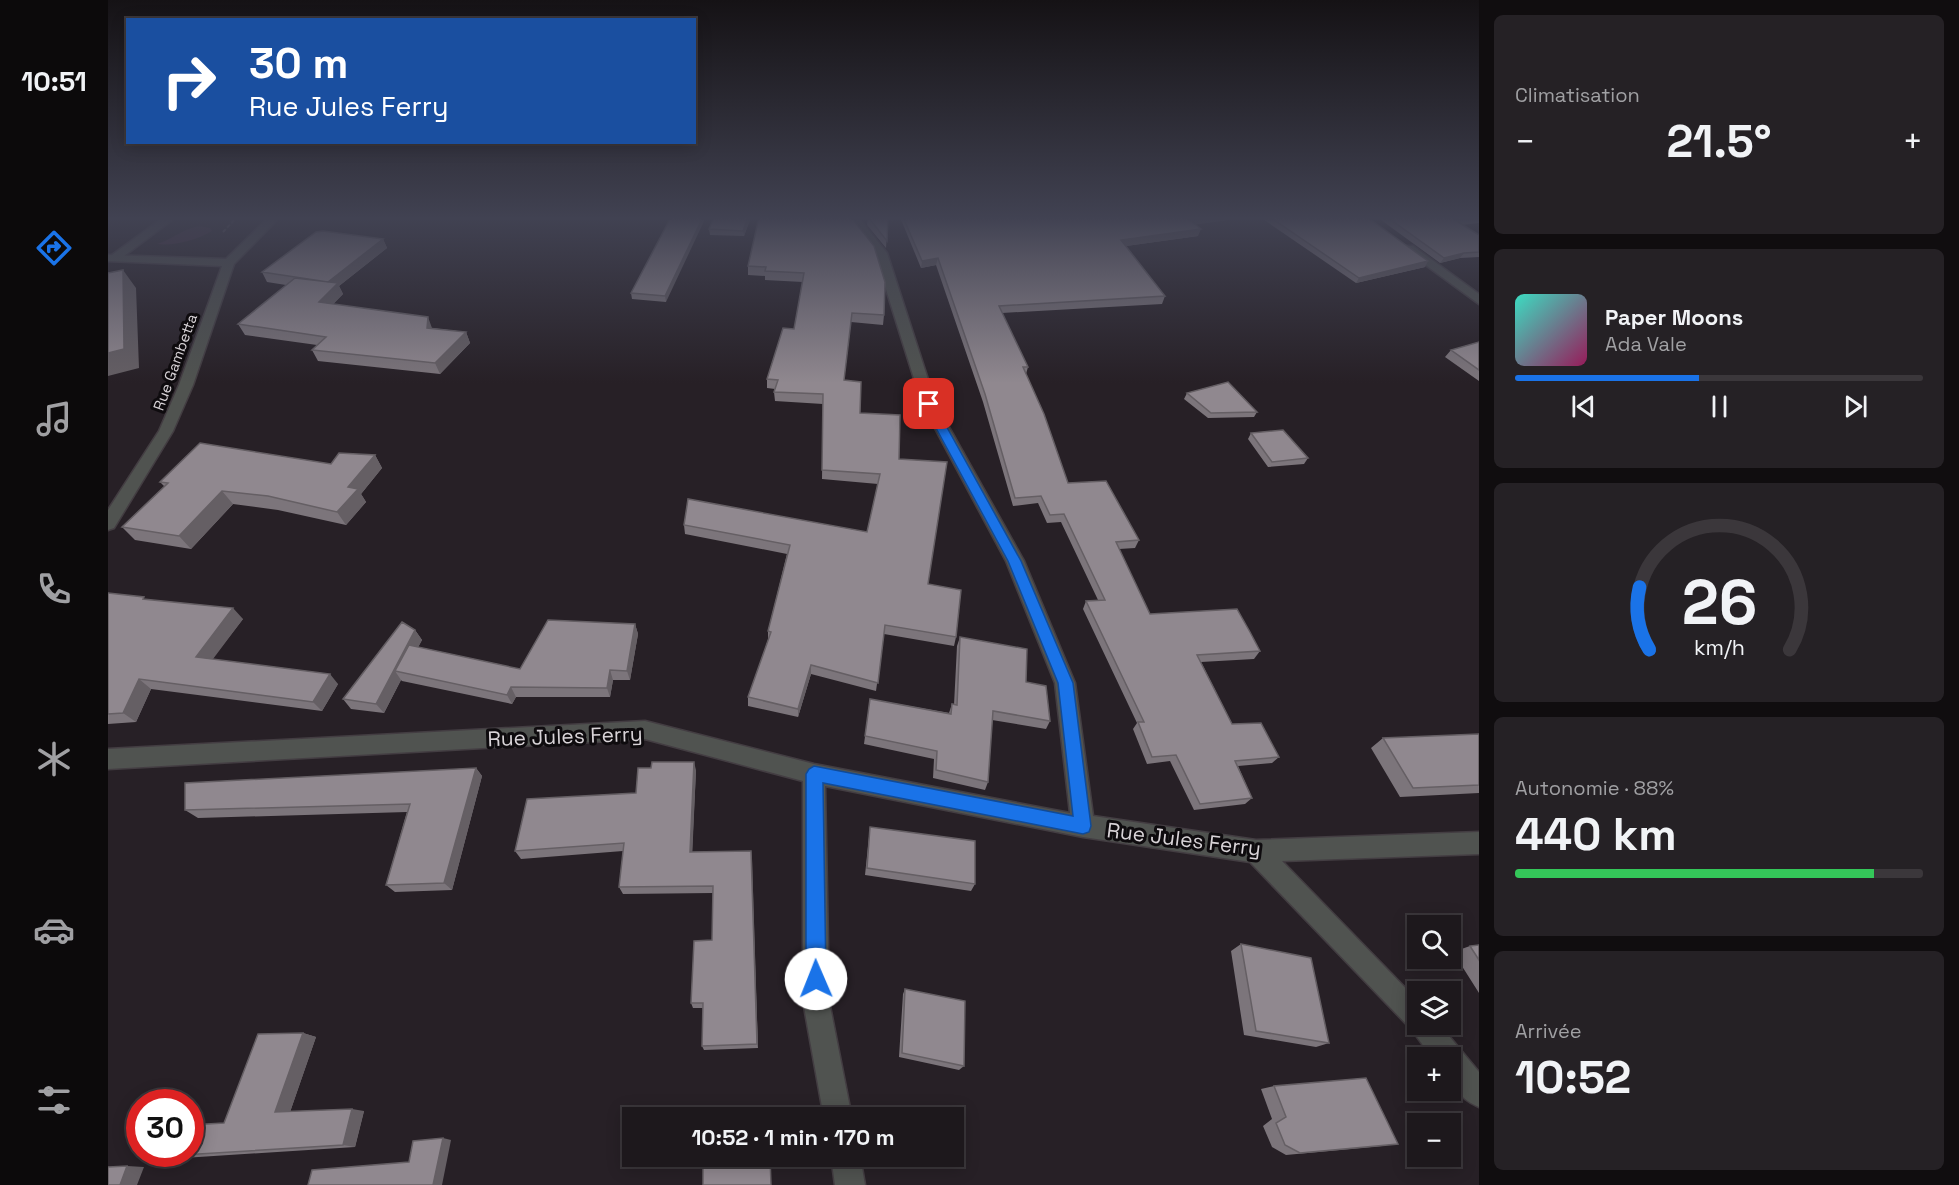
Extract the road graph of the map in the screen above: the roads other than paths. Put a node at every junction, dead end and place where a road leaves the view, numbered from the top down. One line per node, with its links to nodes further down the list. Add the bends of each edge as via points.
1 (225, 272): 5 (street, Rue Gambetta, via 166,431)
2 (887, 272): 8 (street, via 929,404 1015,561 1065,683)
3 (1441, 272): 4 (street)
4 (1479, 300)
5 (108, 524)
6 (108, 759): 7 (street, Rue Jules Ferry, via 645,730)
7 (814, 774): 8 (street, Rue Jules Ferry); 16 (street, via 816,1001)
8 (1083, 826): 10 (street, Rue Jules Ferry)
9 (1479, 843): 10 (street, Rue Jules Ferry)
10 (1256, 851): 11 (street)
11 (1407, 1009)
12 (1431, 1035): 13 (street)
13 (1441, 1047)
14 (1461, 1071): 15 (street)
15 (1479, 1093)
16 (836, 1107)
17 (847, 1167): 18 (street)
18 (850, 1185)

